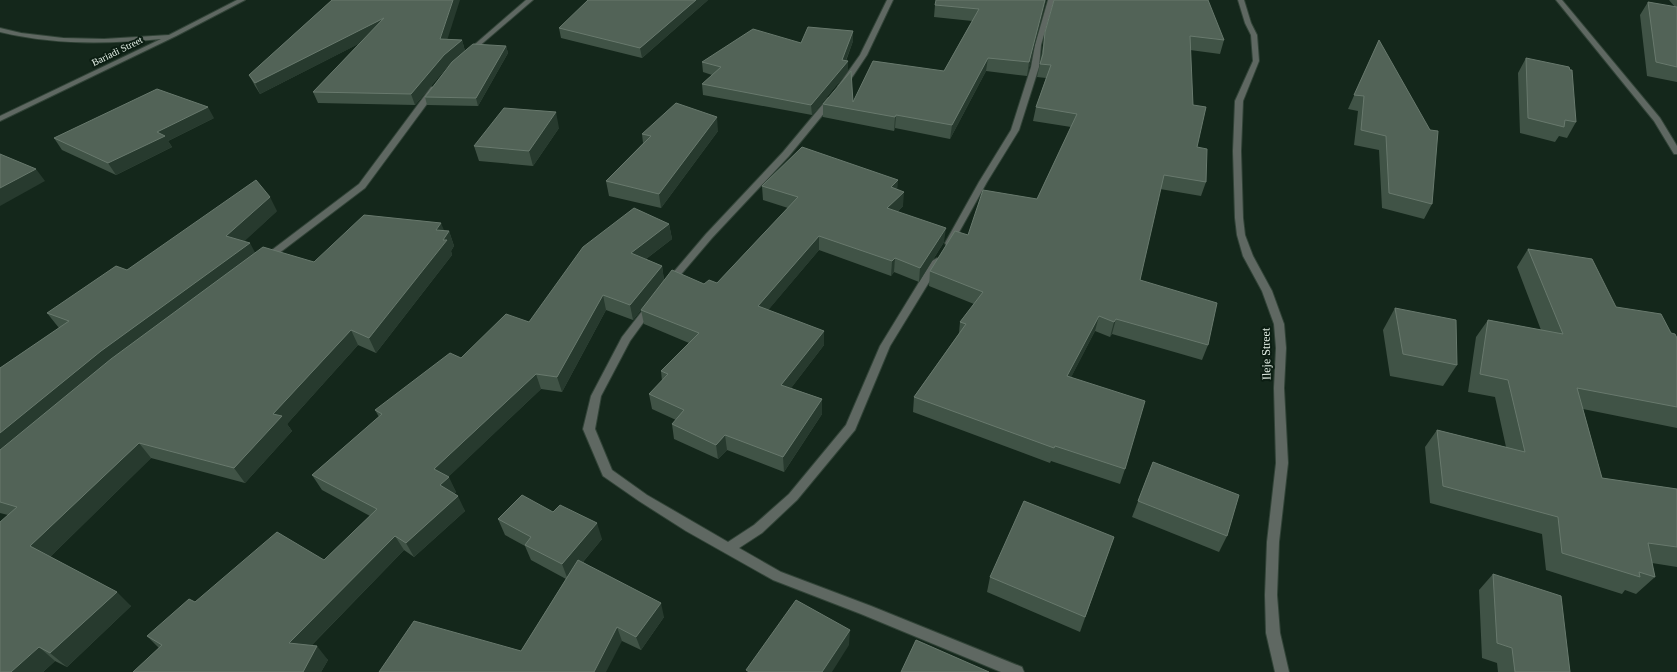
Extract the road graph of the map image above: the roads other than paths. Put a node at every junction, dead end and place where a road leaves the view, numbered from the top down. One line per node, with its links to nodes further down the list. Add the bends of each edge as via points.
1 (242, 0): 8 (street, Bariadi Street)
2 (530, 0): 9 (street)
3 (890, 0): 14 (street, via 862,61 786,154 709,236 659,295 626,340 596,396 589,429 606,472 643,498)
4 (1051, 0): 14 (street, via 1038,45 1035,67 1015,130 885,346 851,427 793,498 758,529)
5 (1241, 0): 16 (street, Ileje Street, via 1254,35 1256,61 1239,101 1239,218 1248,256 1279,324 1281,348 1279,388 1282,463 1273,542 1271,595 1273,633)
6 (1559, 0): 12 (street, via 1656,120)
7 (0, 30): 8 (street, via 68,42)
8 (174, 35): 11 (street, Bariadi Street)
9 (462, 58)
10 (442, 80): 13 (street, via 362,186)
11 (0, 119)
12 (1677, 152)
13 (260, 263)
14 (727, 549): 15 (street, via 777,576)
15 (1017, 672)
16 (1282, 672)

